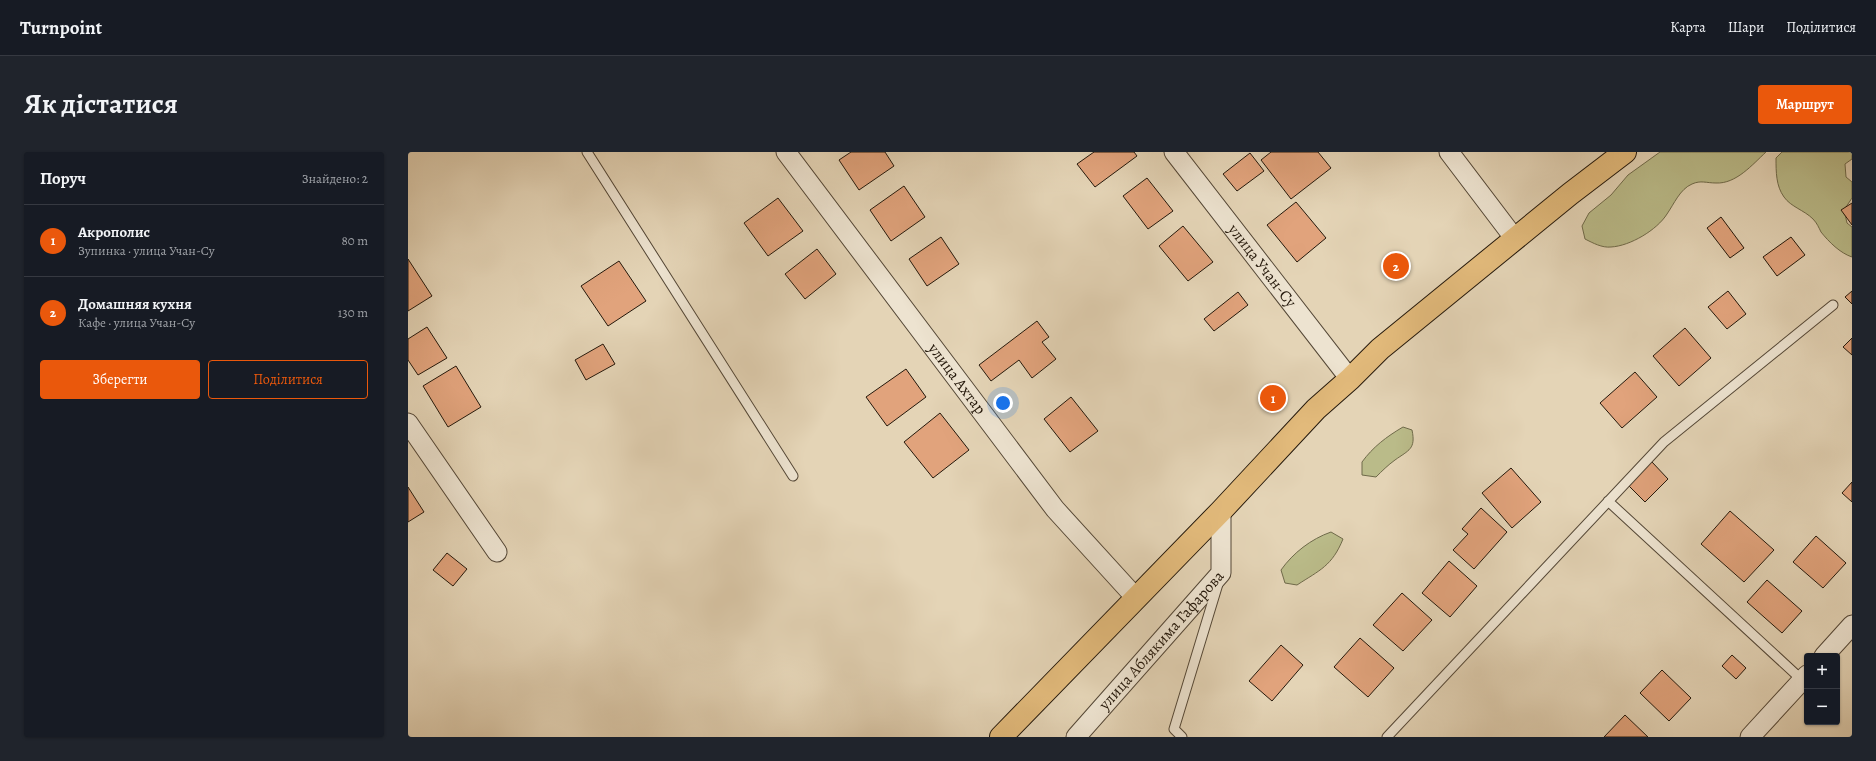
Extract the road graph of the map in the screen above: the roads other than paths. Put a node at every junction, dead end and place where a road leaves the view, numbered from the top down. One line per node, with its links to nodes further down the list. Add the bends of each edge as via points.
1 (587, 152): 10 (lane)
2 (786, 152): 15 (street, улица Ахтар, via 1055,509)
3 (1174, 152): 8 (street, улица Учан-Су)
4 (1449, 152): 6 (street)
5 (1625, 152): 6 (main road)
6 (1515, 239): 8 (main road, via 1380,349)
7 (1833, 306): 11 (lane, via 1664,442)
8 (1350, 379): 12 (main road, via 1316,409)
9 (408, 423): 13 (street)
10 (792, 476)
11 (1608, 500): 18 (lane); 22 (lane)
12 (1222, 511): 14 (street, улица Аблякима Гафарова); 15 (main road)
13 (497, 552)
14 (1222, 573): 20 (street, улица Аблякима Гафарова); 21 (lane, via 1174,730)
15 (1136, 598): 19 (main road)
16 (1852, 625): 17 (street)
17 (1827, 653)
18 (1804, 678): 23 (street)
19 (1001, 737)
20 (1076, 737)
21 (1182, 737)
22 (1387, 737)
23 (1750, 737)

